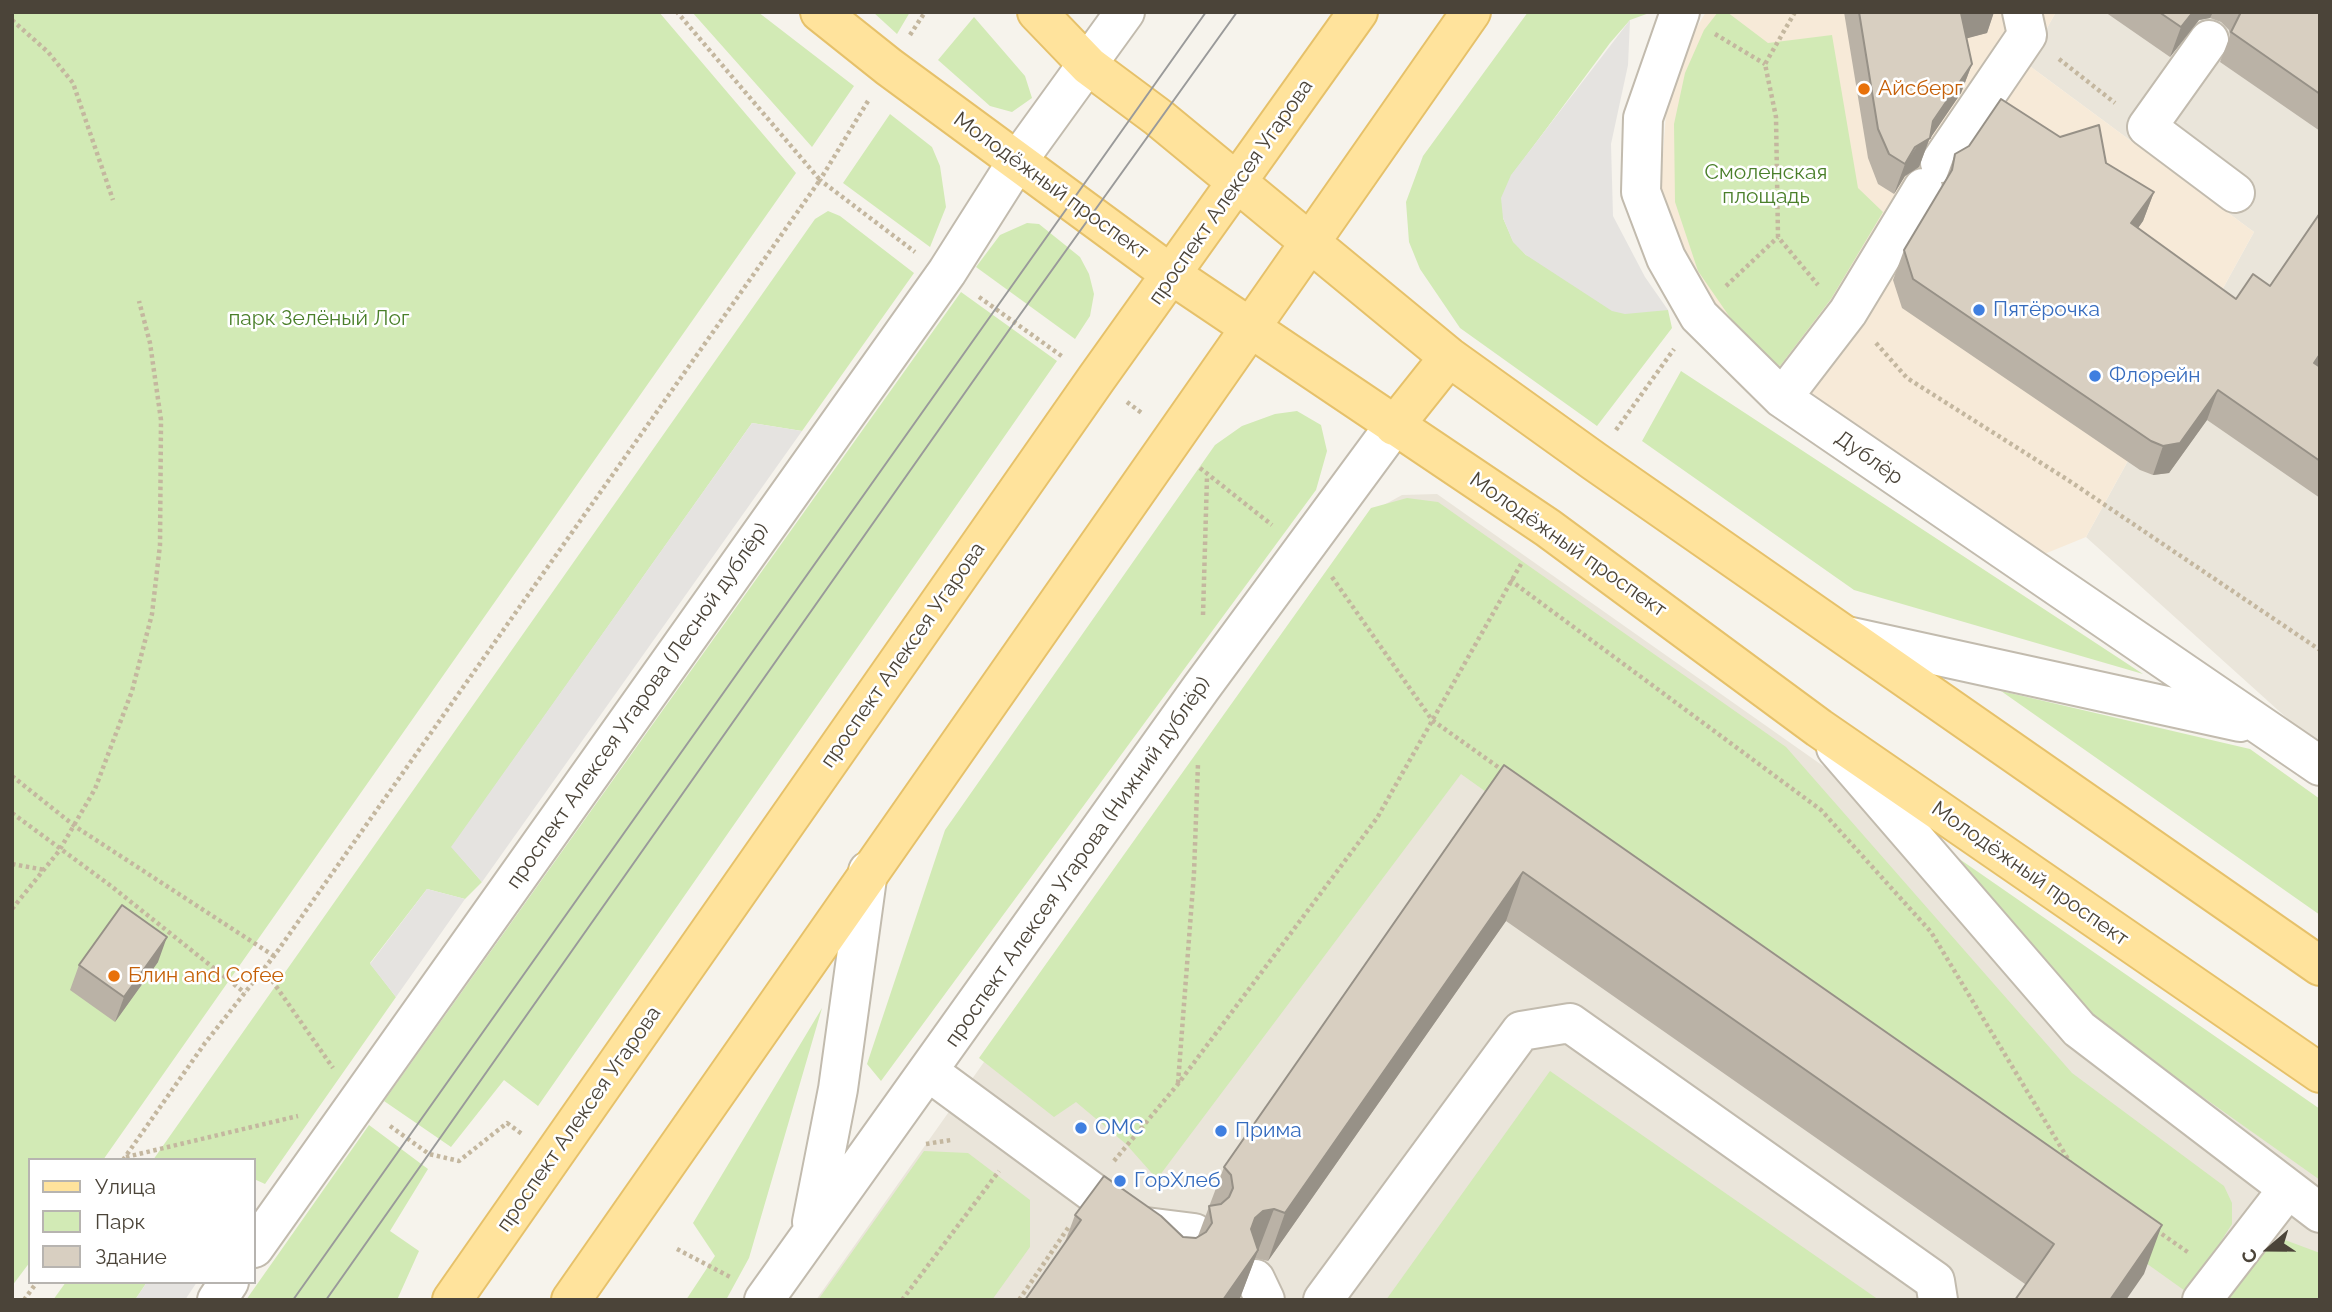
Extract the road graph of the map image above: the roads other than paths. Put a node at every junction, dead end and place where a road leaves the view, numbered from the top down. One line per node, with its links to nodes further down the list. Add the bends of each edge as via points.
1 (820, 12): 10 (main road, Молодёжный проспект)
2 (1037, 12): 9 (main road)
3 (1125, 12): 9 (street, проспект Алексея Угарова (Лесной дублёр))
4 (1359, 12): 11 (main road, проспект Алексея Угарова)
5 (1471, 12): 13 (main road)
6 (1693, 20): 17 (street, Дублёр, via 1643,118 1641,192 1666,258 1699,316)
7 (2024, 23): 17 (street, via 1848,312)
8 (2209, 40): 12 (street, via 2147,127)
9 (1089, 66): 10 (street, проспект Алексея Угарова (Лесной дублёр)); 11 (main road)
10 (1018, 160): 14 (main road, Молодёжный проспект); 32 (street, проспект Алексея Угарова (Лесной дублёр), via 947,272)
11 (1236, 184): 13 (main road); 14 (main road, проспект Алексея Угарова)
12 (2235, 193)
13 (1311, 244): 15 (main road); 16 (main road)
14 (1172, 275): 15 (main road, Молодёжный проспект); 38 (main road, проспект Алексея Угарова)
15 (1252, 326): 18 (main road, Молодёжный проспект); 23 (main road)
16 (1449, 357): 18 (main road); 19 (main road)
17 (1783, 398): 20 (street, Дублёр)
18 (1394, 426): 21 (main road, Молодёжный проспект, via 1548,528); 25 (street, проспект Алексея Угарова (Нижний дублёр), via 1201,688)
19 (1847, 636): 20 (street); 24 (main road)
20 (2259, 727): 22 (street, Дублёр)
21 (1819, 728): 26 (main road, Молодёжный проспект); 27 (street, via 2079,1029)
22 (2320, 766)
23 (868, 871): 31 (street, via 838,1089); 39 (main road)
24 (2320, 966)
25 (929, 1072): 29 (street); 31 (street, проспект Алексея Угарова (Нижний дублёр))
26 (2320, 1073)
27 (2287, 1190): 28 (street); 35 (street)
28 (2320, 1213)
29 (1138, 1226): 30 (street); 33 (street)
30 (1194, 1233)
31 (810, 1234): 36 (street, проспект Алексея Угарова (Нижний дублёр))
32 (256, 1245)
33 (1173, 1265)
34 (228, 1284): 37 (street)
35 (2211, 1288)
36 (766, 1298)
37 (217, 1300)
38 (452, 1300)
39 (571, 1300)
40 (1323, 1300): 41 (street, via 1521,1031 1570,1023 1935,1281)
41 (1938, 1300)

